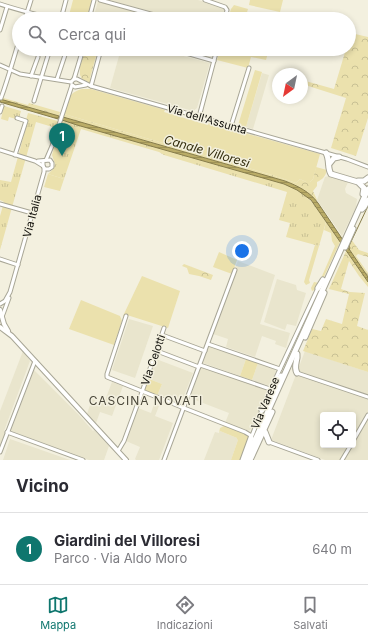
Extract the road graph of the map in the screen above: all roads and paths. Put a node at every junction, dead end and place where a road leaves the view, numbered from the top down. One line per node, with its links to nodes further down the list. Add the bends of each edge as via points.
1 (31, 0): 7 (street)
2 (66, 0): 8 (street)
3 (94, 0): 9 (street)
4 (100, 0): 10 (street)
5 (206, 0): 11 (street, via 225,7)
6 (4, 5): 7 (street); 12 (street)
7 (27, 12)
8 (63, 12)
9 (91, 12)
10 (144, 12)
11 (227, 12)
12 (0, 30)
13 (14, 56): 24 (street)
14 (48, 56): 27 (street)
15 (65, 56): 28 (street)
16 (81, 56): 25 (street)
17 (99, 56): 31 (street)
18 (196, 56): 21 (street)
19 (215, 56): 21 (street)
20 (38, 57): 26 (street)
21 (214, 61): 36 (street)
22 (0, 65): 24 (street, Via dell'Assunta)
23 (249, 68): 38 (street)
24 (11, 70): 26 (street, Via dell'Assunta); 32 (street)
25 (76, 70): 29 (street); 30 (street)
26 (31, 76): 27 (street, Via dell'Assunta)
27 (41, 77): 28 (street, Via dell'Assunta); 33 (street)
28 (57, 79): 30 (street, Via dell'Assunta)
29 (79, 80): 30 (street); 30 (street); 31 (street, Via dell'Assunta)
30 (74, 83): 31 (street, Via dell'Assunta); 39 (street, via 68,94)
31 (90, 86): 36 (street, Via dell'Assunta)
32 (1, 98)
33 (34, 101)
34 (2, 106): 35 (street)
35 (0, 112)
36 (199, 116): 38 (street, Via dell'Assunta)
37 (17, 118): 42 (street, via 26,121)
38 (231, 126): 41 (street, Via dell'Assunta)
39 (52, 146): 45 (street); 46 (street)
40 (0, 150): 42 (street)
41 (326, 153): 44 (highway)
42 (15, 155): 46 (street)
43 (339, 157): 44 (highway); 47 (street)
44 (331, 159): 49 (highway, via 331,174)
45 (51, 161): 46 (street); 46 (street, via 51,168)
46 (45, 165): 54 (street, Via Italia); 56 (street, Via Italia)
47 (368, 167)
48 (368, 178): 49 (highway)
49 (355, 181): 55 (highway, via 364,188)
50 (368, 188): 55 (highway)
51 (368, 196): 55 (highway)
52 (368, 200): 55 (highway, via 364,208)
53 (0, 204): 56 (street)
54 (36, 205): 56 (street); 57 (street, Via Italia)
55 (360, 209): 58 (highway)
56 (32, 213): 57 (street); 61 (street, Via Italia)
57 (32, 221): 59 (street, Via Italia)
58 (342, 249): 64 (highway); 75 (highway); 78 (highway)
59 (22, 257): 61 (street, Via Italia); 63 (street, Via Italia)
60 (0, 259): 61 (street)
61 (18, 264): 63 (street, Via Italia); 65 (street, Via Italia, via 10,294)
62 (235, 270): 74 (street)
63 (17, 275): 68 (street, Via Italia)
64 (318, 288): 81 (street, Via Varese)
65 (0, 304)
66 (0, 310): 68 (main road)
67 (126, 316): 85 (street, via 107,376)
68 (2, 317): 69 (main road); 73 (main road)
69 (0, 322)
70 (0, 327): 73 (main road)
71 (164, 328): 72 (street, Via Celotti)
72 (162, 335): 76 (street, Via Celotti); 77 (street)
73 (12, 336): 79 (main road)
74 (208, 344): 77 (street); 81 (street)
75 (296, 347): 82 (highway); 89 (highway)
76 (157, 351): 80 (street); 85 (street, Via Celotti)
77 (205, 351): 80 (street)
78 (297, 354): 82 (highway); 83 (highway, via 294,367)
79 (35, 361): 92 (street); 101 (main road)
80 (200, 366): 84 (street); 88 (street)
81 (280, 368): 84 (street, Via Varese)
82 (288, 371): 87 (highway); 106 (highway)
83 (297, 373): 86 (street)
84 (270, 389): 89 (street, Via Varese)
85 (142, 392): 88 (street); 101 (street, Via Celotti)
86 (368, 397)
87 (274, 406): 94 (highway); 107 (highway)
88 (184, 408): 93 (street); 104 (street)
89 (262, 410): 91 (street, Via Varese)
90 (368, 415): 95 (street)
91 (254, 426): 93 (street, via 250,432); 96 (street, Via Varese)
92 (7, 432): 100 (street); 102 (street)
93 (246, 432): 96 (street)
94 (266, 432): 97 (highway); 98 (highway)
95 (356, 436)
96 (251, 438): 105 (highway)
97 (261, 442): 98 (highway); 107 (highway)
98 (269, 442): 108 (street)
99 (349, 448): 109 (street)
100 (0, 452)
101 (118, 452): 103 (main road)
102 (83, 460)
103 (125, 460)
104 (164, 460)
105 (243, 460)
106 (246, 460)
107 (251, 460)
108 (318, 460)
109 (342, 460)

